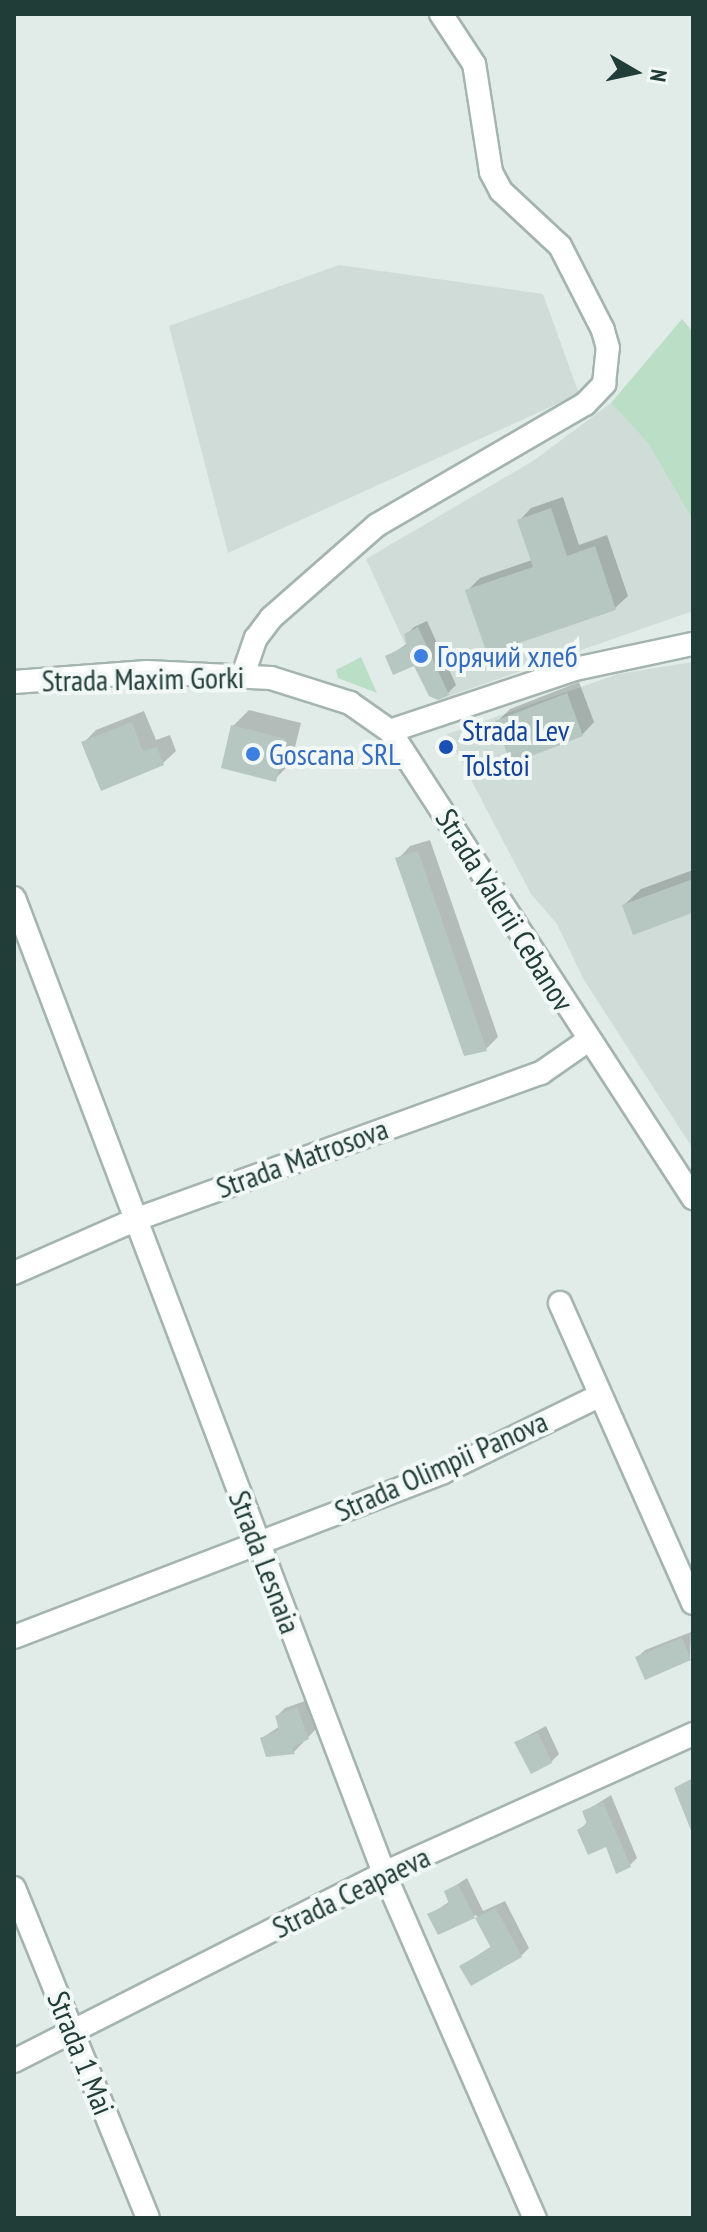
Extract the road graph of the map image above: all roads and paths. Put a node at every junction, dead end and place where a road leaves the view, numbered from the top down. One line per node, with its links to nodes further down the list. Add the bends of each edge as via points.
1 (441, 14): 3 (street, via 474,64 491,172 501,191 560,246 603,330 608,348 604,384 585,404 377,525 271,618 256,638)
2 (693, 644): 6 (street, via 575,669)
3 (243, 675): 4 (street, Strada Maxim Gorki); 5 (street, Strada Maxim Gorki, via 147,672)
4 (271, 678): 6 (street, Strada Valerii Cebanov, via 350,703)
5 (14, 682)
6 (390, 731): 8 (street, Strada Valerii Cebanov)
7 (14, 898): 10 (street, Strada Lesnaia)
8 (587, 1041): 9 (street, Strada Valerii Cebanov); 10 (street, Strada Matrosova, via 541,1073)
9 (693, 1198)
10 (137, 1219): 11 (street, Strada Matrosova); 14 (street, Strada Lesnaia)
11 (14, 1273)
12 (560, 1303): 13 (street)
13 (599, 1396): 14 (street, Strada Olimpii Panova, via 443,1472); 15 (street)
14 (256, 1542): 16 (street, Strada Olimpii Panova); 18 (street, Strada Lesnaia)
15 (693, 1603)
16 (14, 1637)
17 (693, 1734): 18 (street, Strada Ceapaeva)
18 (384, 1873): 20 (street, Strada Ceapaeva); 23 (street, Strada Lesnaia)
19 (14, 1888): 20 (street, Strada 1 Mai)
20 (71, 2030): 21 (street, Strada Ceapaeva); 22 (street, Strada 1 Mai)
21 (14, 2061)
22 (148, 2218)
23 (535, 2218)

